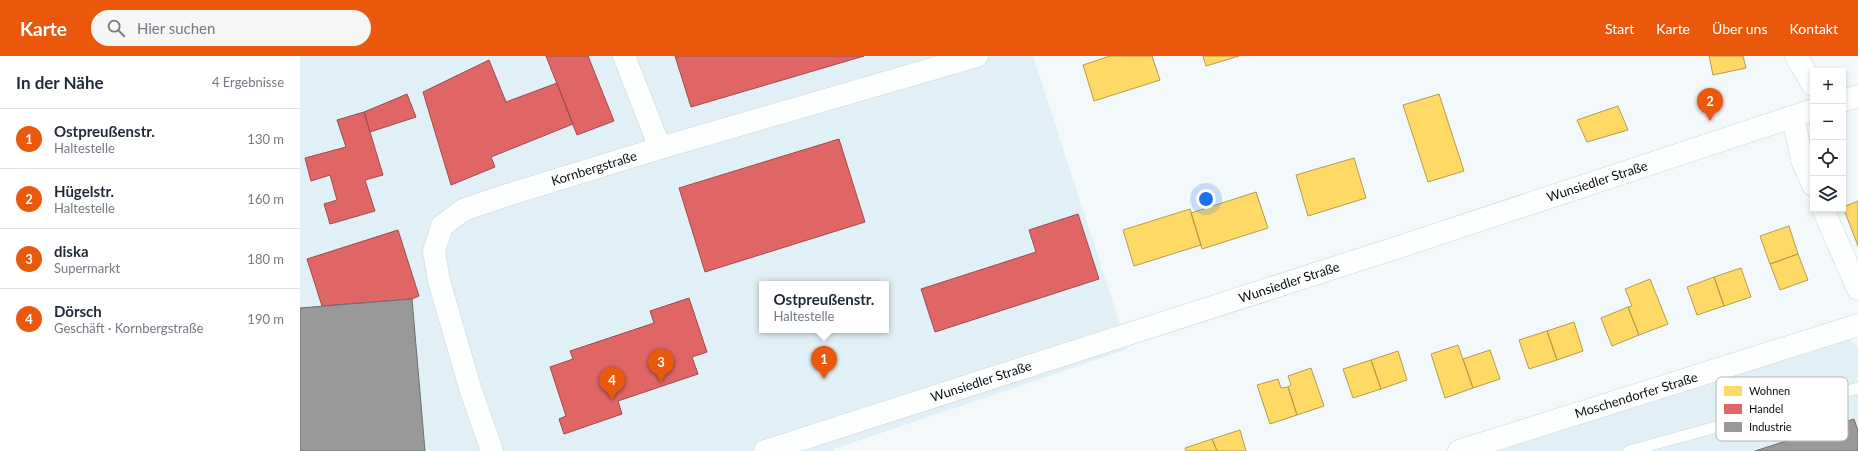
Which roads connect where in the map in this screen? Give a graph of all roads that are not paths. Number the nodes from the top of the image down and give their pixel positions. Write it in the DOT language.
graph roads {
  1 [pos="624,56"];
  2 [pos="977,56"];
  3 [pos="1796,56"];
  4 [pos="1810,80"];
  5 [pos="1858,96"];
  6 [pos="1846,100"];
  7 [pos="1810,111"];
  8 [pos="1793,117"];
  9 [pos="660,148"];
  10 [pos="1810,178"];
  11 [pos="1824,212"];
  12 [pos="1858,289"];
  13 [pos="1858,325"];
  14 [pos="1858,388"];
  15 [pos="1848,391"];
  16 [pos="1716,427"];
  17 [pos="492,451"];
  18 [pos="765,451"];
  19 [pos="1459,451"];
  20 [pos="1629,451"];
  1 -- 9 [label="street"];
  2 -- 9 [label="street, Kornbergstraße"];
  3 -- 4 [label="street"];
  5 -- 6 [label="street"];
  7 -- 8 [label="street, Wunsiedler Straße"];
  8 -- 10 [label="street"];
  8 -- 18 [label="street, Wunsiedler Straße"];
  9 -- 17 [label="street, Kornbergstraße"];
  11 -- 12 [label="street"];
  13 -- 19 [label="street, Moschendorfer Straße"];
  14 -- 15 [label="lane"];
  16 -- 20 [label="lane"];
}
